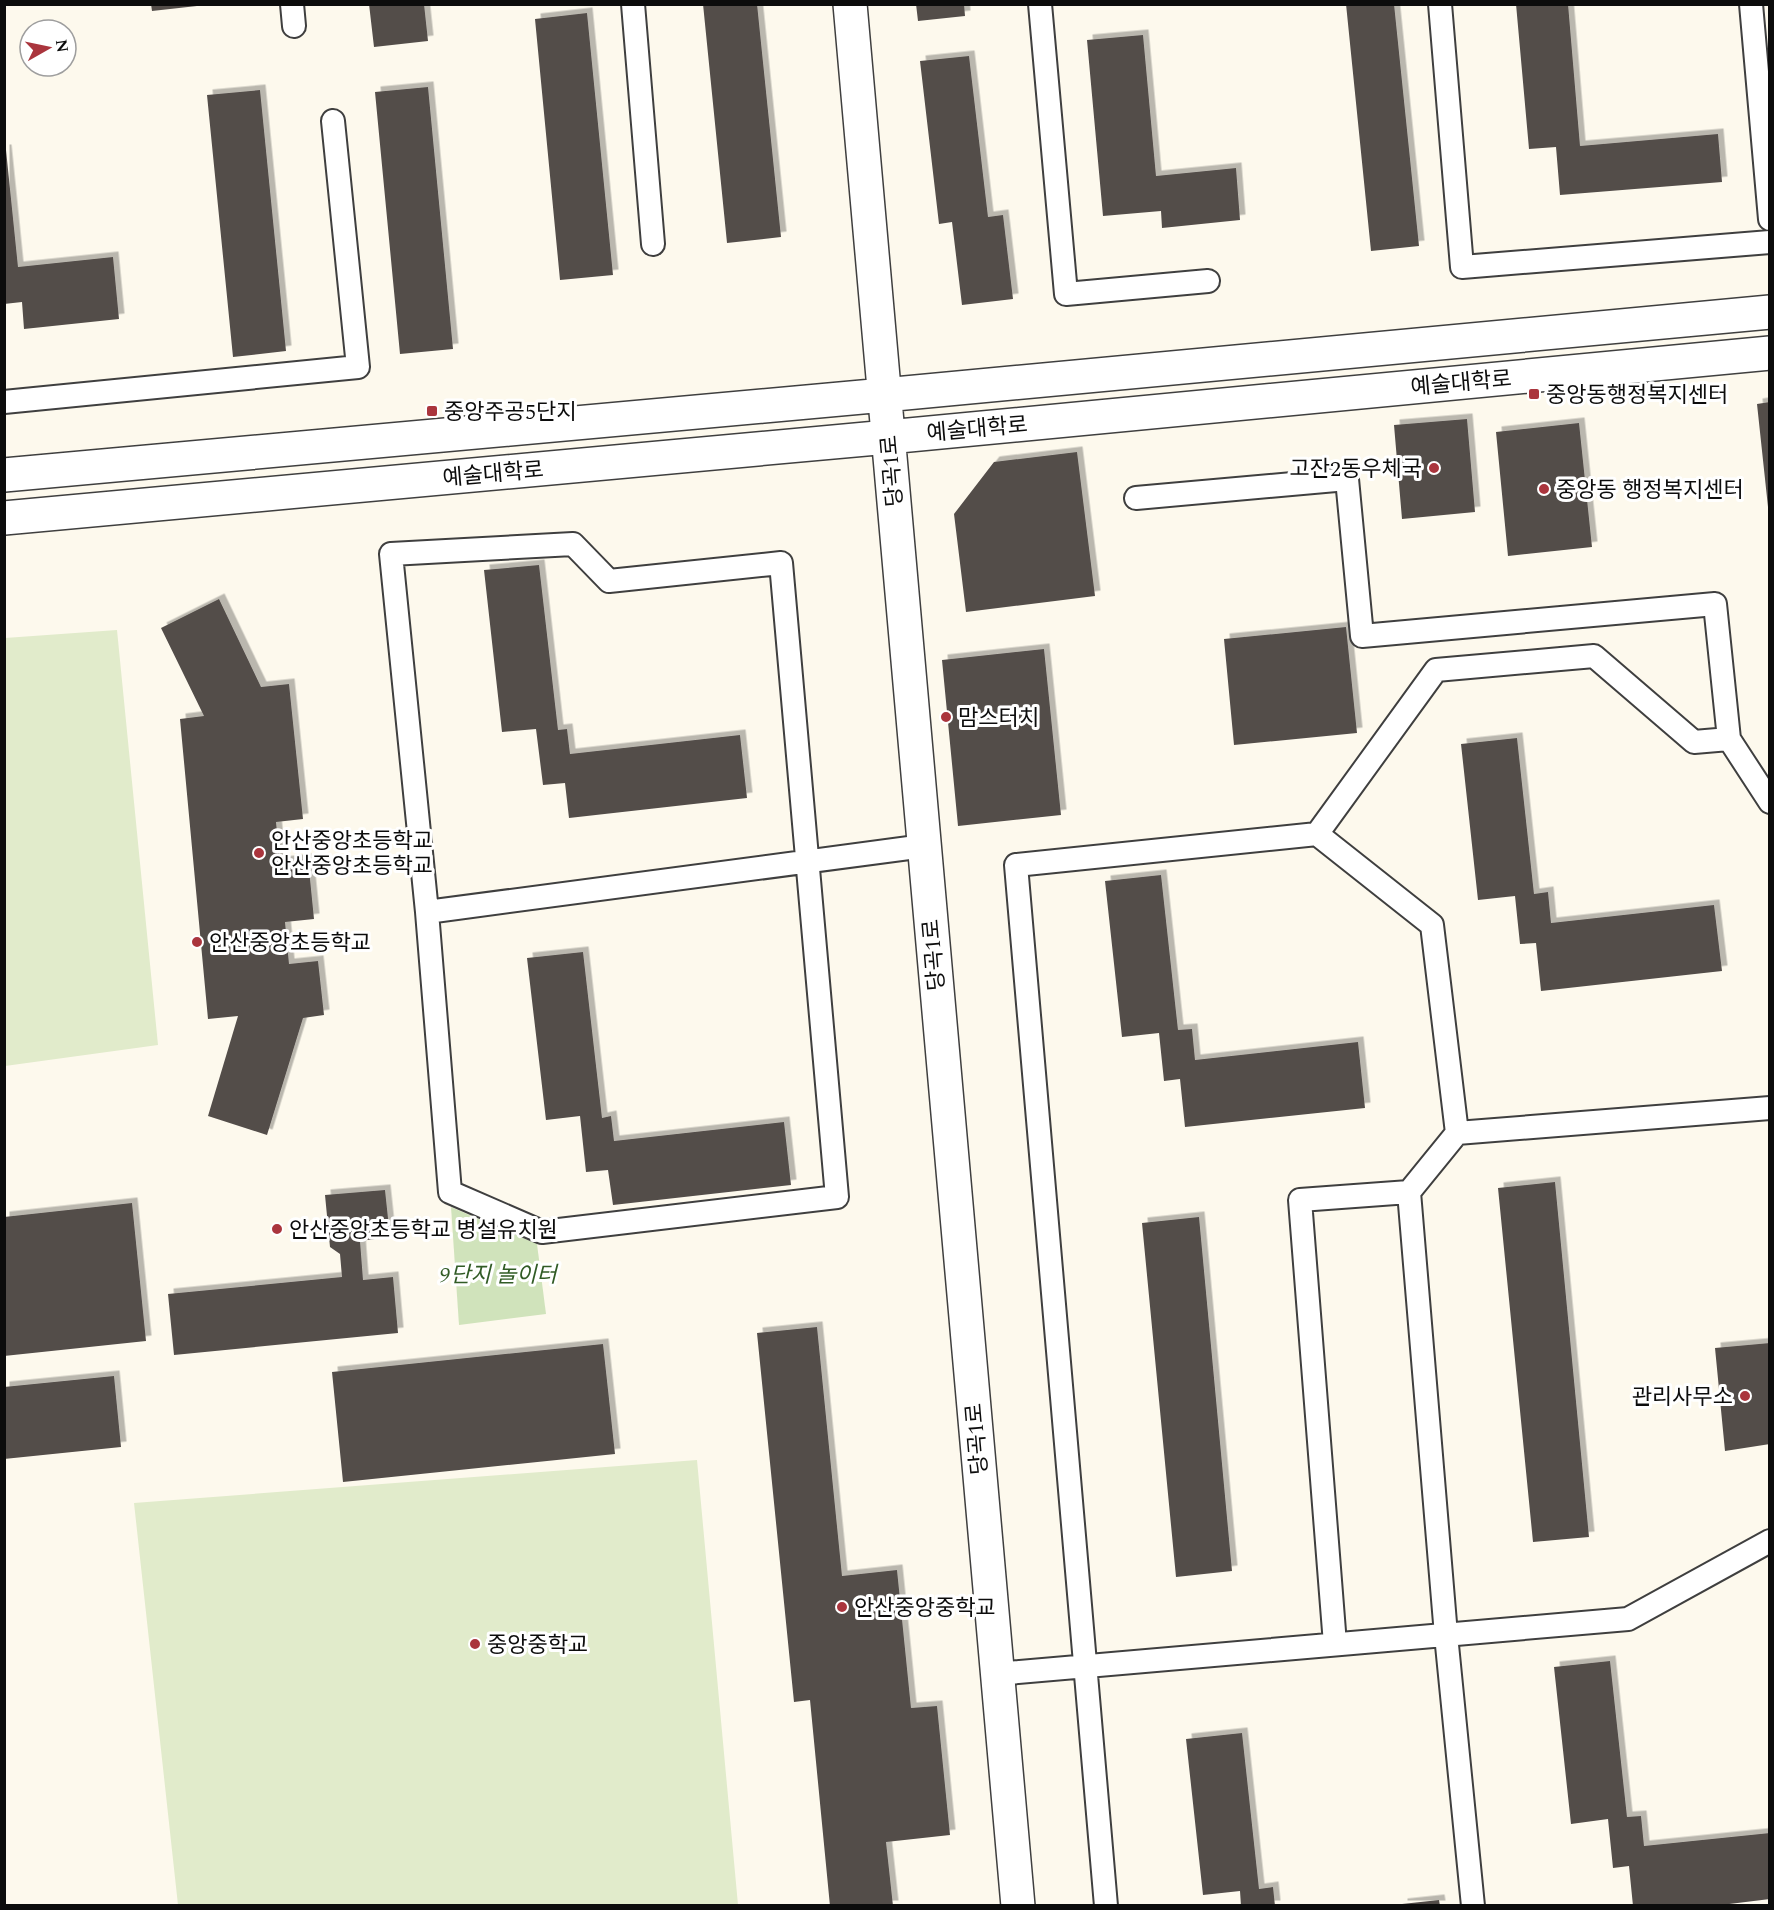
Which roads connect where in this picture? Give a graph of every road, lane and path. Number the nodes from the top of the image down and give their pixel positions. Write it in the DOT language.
graph roads {
  1 [pos="633,4"];
  2 [pos="850,4"];
  3 [pos="1040,4"];
  4 [pos="1440,4"];
  5 [pos="1751,4"];
  6 [pos="333,121"];
  7 [pos="1770,219"];
  8 [pos="1770,242"];
  9 [pos="653,244"];
  10 [pos="1208,281"];
  11 [pos="1770,312"];
  12 [pos="1770,352"];
  13 [pos="884,395"];
  14 [pos="4,402"];
  15 [pos="888,437"];
  16 [pos="4,475"];
  17 [pos="1136,498"];
  18 [pos="4,518"];
  19 [pos="1729,739"];
  20 [pos="1770,802"];
  21 [pos="1317,834"];
  22 [pos="924,846"];
  23 [pos="807,861"];
  24 [pos="427,912"];
  25 [pos="1770,1108"];
  26 [pos="1457,1133"];
  27 [pos="1408,1192"];
  28 [pos="1770,1540"];
  29 [pos="1446,1635"];
  30 [pos="1335,1644"];
  31 [pos="1085,1666"];
  32 [pos="996,1674"];
  33 [pos="1018,1905"];
  34 [pos="1106,1905"];
  35 [pos="1473,1905"];
  1 -- 9 [label="lane"];
  2 -- 13 [label="street, 당곡1로"];
  3 -- 10 [label="lane"];
  4 -- 8 [label="lane"];
  5 -- 7 [label="lane"];
  6 -- 14 [label="lane"];
  11 -- 13 [label="street, 예술대학로"];
  12 -- 15 [label="street, 예술대학로"];
  13 -- 15 [label="street, 당곡1로"];
  13 -- 16 [label="street, 예술대학로"];
  15 -- 18 [label="street, 예술대학로"];
  15 -- 22 [label="street, 당곡1로"];
  17 -- 19 [label="lane"];
  19 -- 20 [label="lane"];
  19 -- 21 [label="lane"];
  21 -- 26 [label="lane"];
  21 -- 31 [label="lane"];
  22 -- 23 [label="lane"];
  22 -- 32 [label="street, 당곡1로"];
  23 -- 24 [label="lane"];
  23 -- 24 [label="lane"];
  23 -- 24 [label="lane"];
  25 -- 26 [label="lane"];
  26 -- 27 [label="lane"];
  27 -- 29 [label="lane"];
  27 -- 30 [label="lane"];
  28 -- 29 [label="lane"];
  29 -- 30 [label="lane"];
  29 -- 35 [label="lane"];
  30 -- 31 [label="lane"];
  31 -- 32 [label="lane"];
  31 -- 34 [label="lane"];
  32 -- 33 [label="street, 당곡1로"];
}
